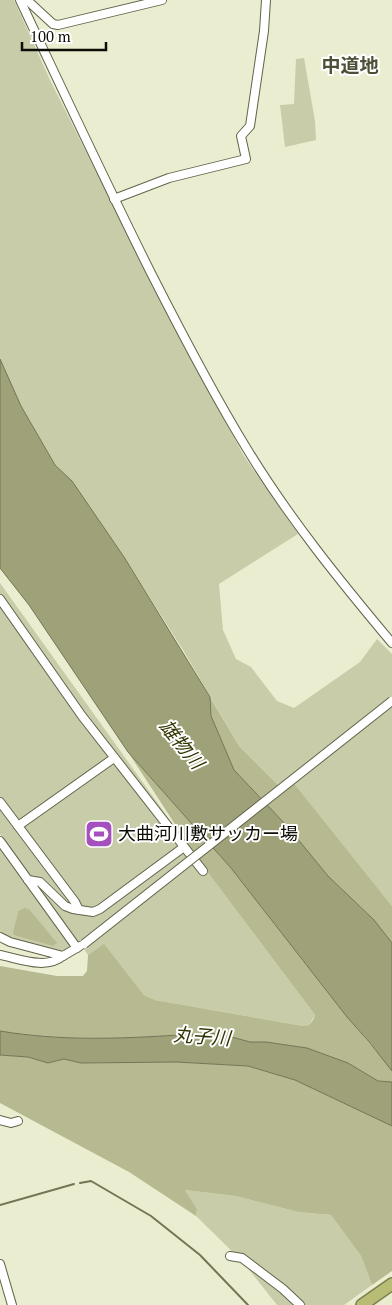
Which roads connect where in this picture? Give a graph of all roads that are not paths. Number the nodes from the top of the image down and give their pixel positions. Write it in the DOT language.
graph roads {
  1 [pos="20,0"];
  2 [pos="27,0"];
  3 [pos="162,0"];
  4 [pos="266,0"];
  5 [pos="114,199"];
  6 [pos="0,599"];
  7 [pos="392,643"];
  8 [pos="392,701"];
  9 [pos="114,758"];
  10 [pos="0,802"];
  11 [pos="18,826"];
  12 [pos="0,841"];
  13 [pos="184,847"];
  14 [pos="203,871"];
  15 [pos="28,880"];
  16 [pos="79,910"];
  17 [pos="0,937"];
  18 [pos="81,946"];
  19 [pos="0,956"];
  20 [pos="63,956"];
  21 [pos="0,1120"];
  22 [pos="18,1121"];
  23 [pos="230,1256"];
  24 [pos="0,1264"];
  25 [pos="392,1284"];
  26 [pos="12,1305"];
  27 [pos="300,1305"];
  28 [pos="362,1305"];
  1 -- 5 [label="street"];
  2 -- 3 [label="street"];
  4 -- 5 [label="street"];
  5 -- 7 [label="street"];
  6 -- 9 [label="street"];
  8 -- 18 [label="street, bridge"];
  9 -- 11 [label="street"];
  9 -- 13 [label="street"];
  10 -- 11 [label="street"];
  11 -- 16 [label="street"];
  12 -- 15 [label="street"];
  13 -- 14 [label="street"];
  13 -- 16 [label="street"];
  15 -- 16 [label="street"];
  15 -- 18 [label="street"];
  17 -- 20 [label="street"];
  18 -- 20 [label="street"];
  19 -- 20 [label="street"];
  21 -- 22 [label="street"];
  23 -- 27 [label="street"];
  24 -- 26 [label="street"];
  25 -- 28 [label="highway"];
}
